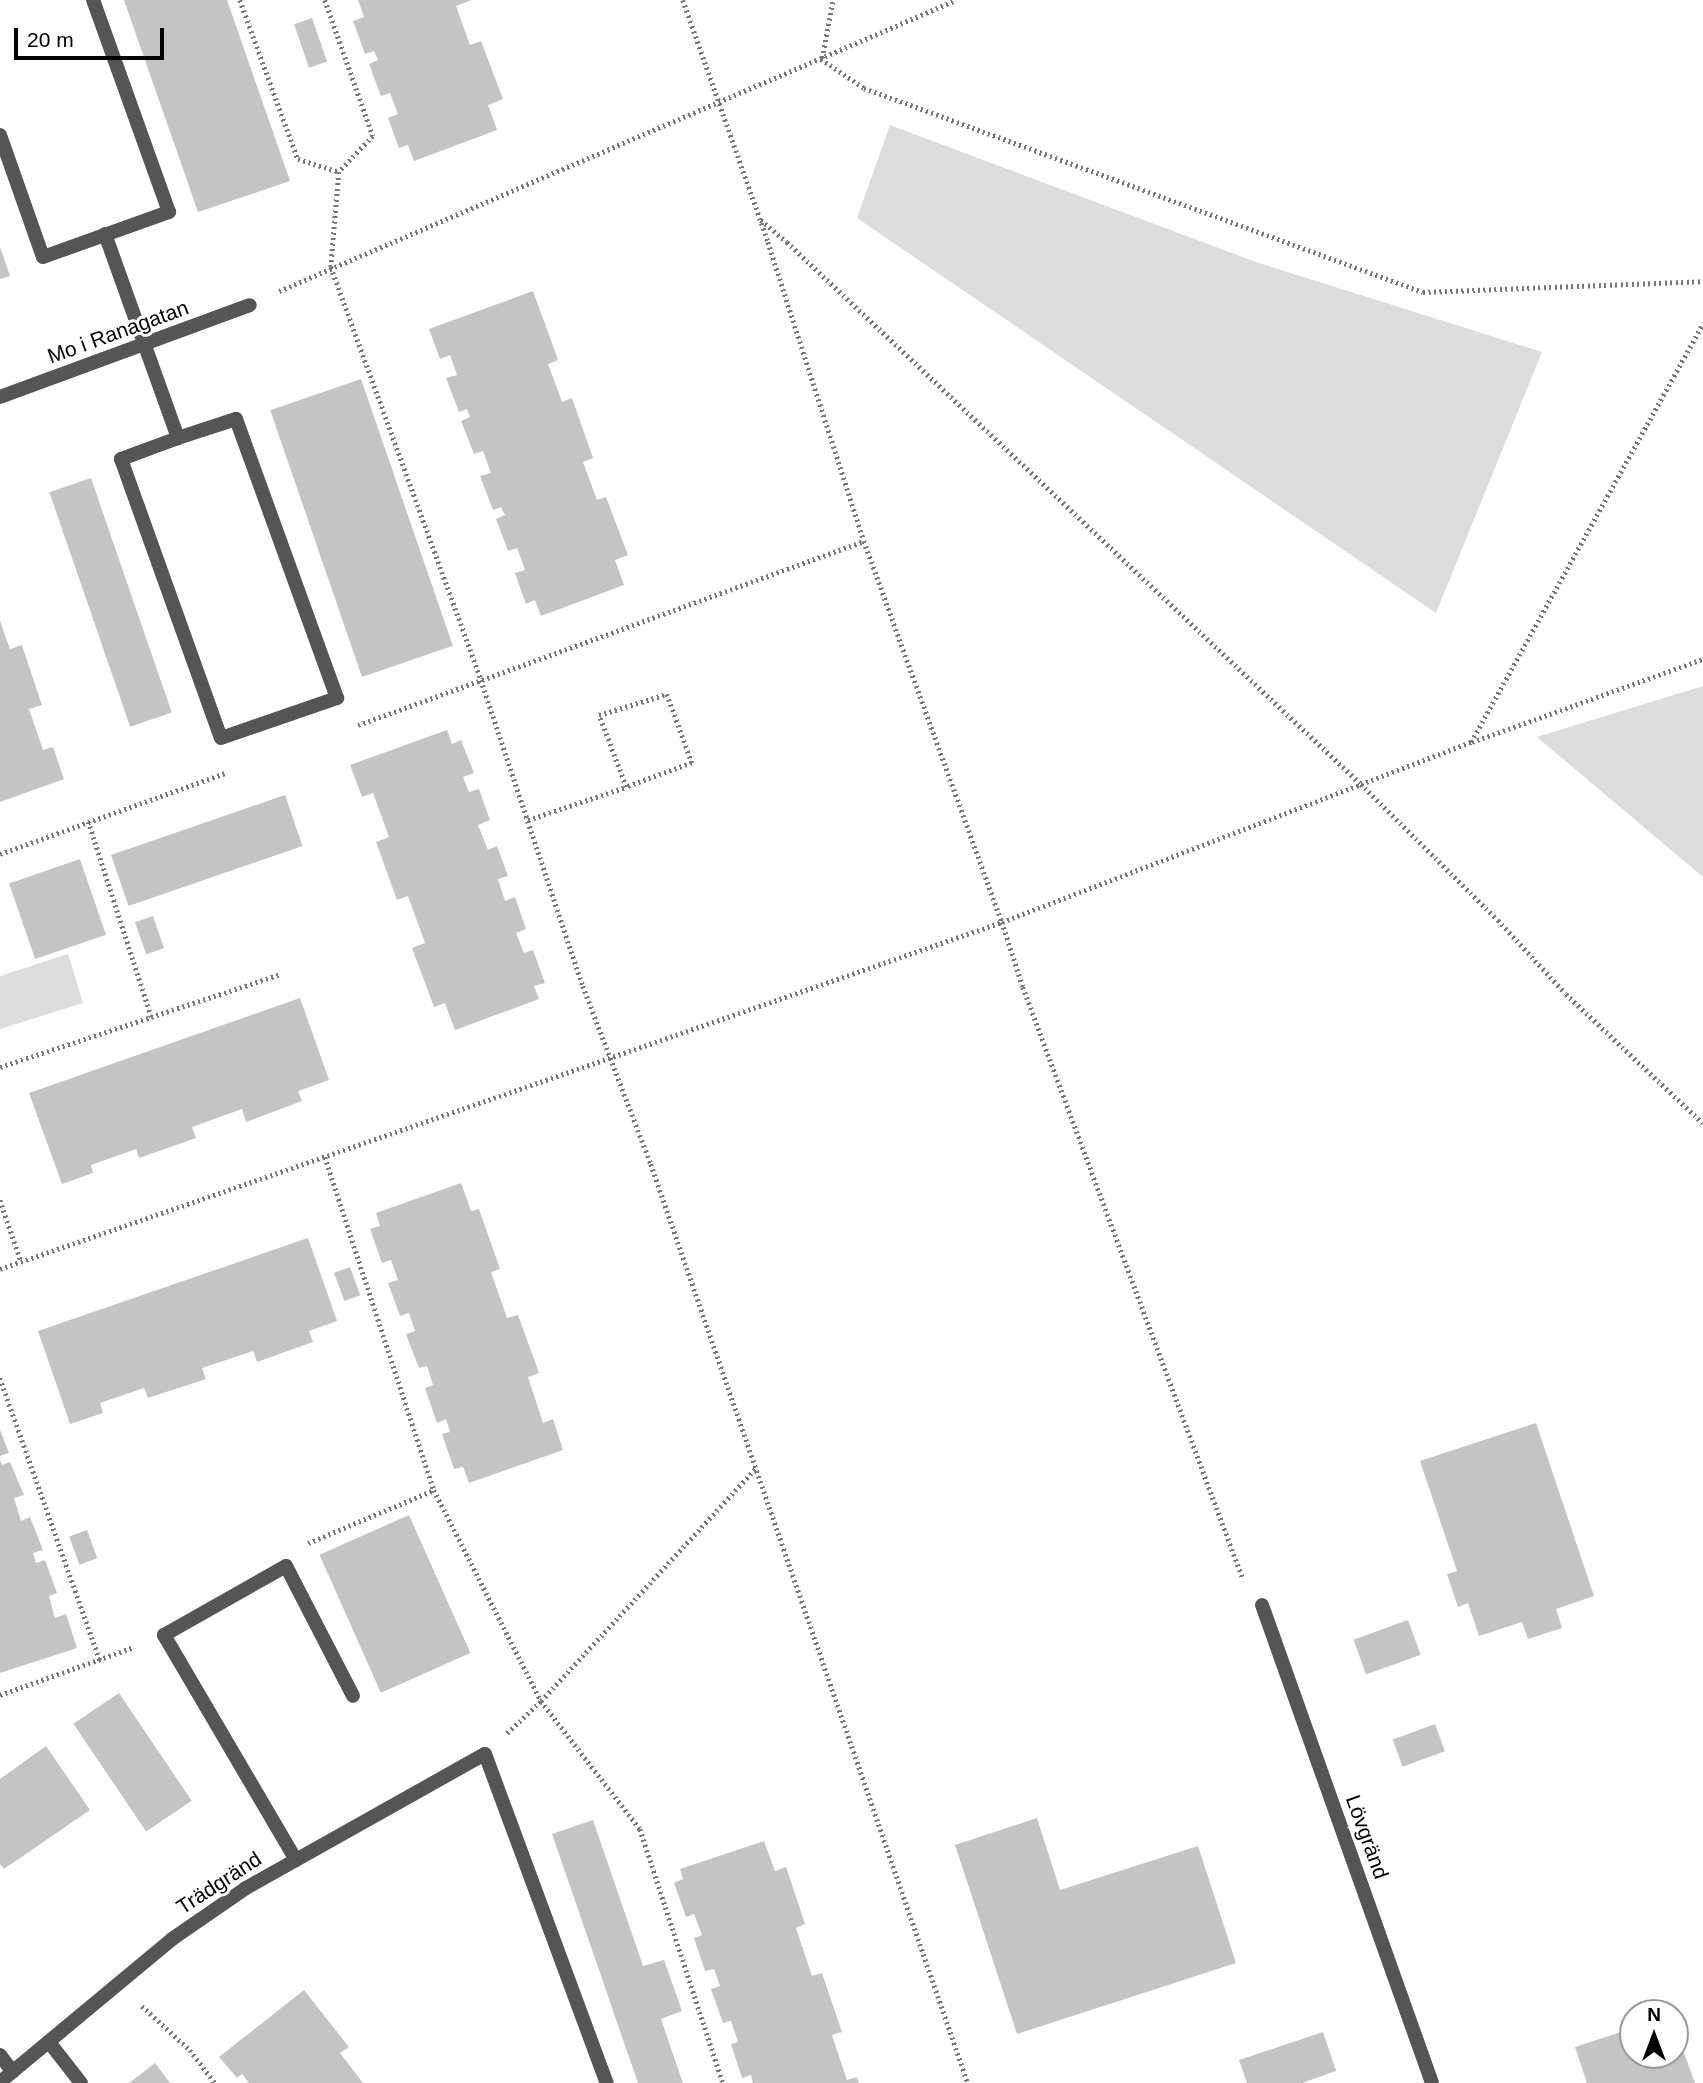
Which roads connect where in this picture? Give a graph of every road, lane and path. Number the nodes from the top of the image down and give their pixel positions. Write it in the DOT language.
graph roads {
  1 [pos="93,0"];
  2 [pos="240,0"];
  3 [pos="324,0"];
  4 [pos="683,0"];
  5 [pos="833,0"];
  6 [pos="956,0"];
  7 [pos="821,58"];
  8 [pos="719,100"];
  9 [pos="0,135"];
  10 [pos="339,172"];
  11 [pos="761,220"];
  12 [pos="105,234"];
  13 [pos="331,267"];
  14 [pos="1703,281"];
  15 [pos="250,305"];
  16 [pos="1703,323"];
  17 [pos="144,345"];
  18 [pos="0,397"];
  19 [pos="178,438"];
  20 [pos="864,541"];
  21 [pos="1703,659"];
  22 [pos="481,680"];
  23 [pos="353,727"];
  24 [pos="1471,742"];
  25 [pos="238,768"];
  26 [pos="1361,785"];
  27 [pos="626,787"];
  28 [pos="528,820"];
  29 [pos="88,822"];
  30 [pos="0,854"];
  31 [pos="1002,922"];
  32 [pos="281,974"];
  33 [pos="151,1017"];
  34 [pos="610,1058"];
  35 [pos="0,1067"];
  36 [pos="1703,1124"];
  37 [pos="325,1157"];
  38 [pos="0,1200"];
  39 [pos="21,1261"];
  40 [pos="0,1269"];
  41 [pos="0,1378"];
  42 [pos="755,1468"];
  43 [pos="434,1490"];
  44 [pos="286,1566"];
  45 [pos="1262,1605"];
  46 [pos="164,1635"];
  47 [pos="100,1661"];
  48 [pos="0,1695"];
  49 [pos="353,1696"];
  50 [pos="541,1701"];
  51 [pos="485,1754"];
  52 [pos="296,1860"];
  53 [pos="118,1985"];
  54 [pos="49,2042"];
  55 [pos="0,2055"];
  56 [pos="13,2072"];
  57 [pos="0,2082"];
  58 [pos="81,2083"];
  59 [pos="215,2083"];
  60 [pos="607,2083"];
  61 [pos="723,2083"];
  62 [pos="968,2083"];
  63 [pos="1432,2083"];
  1 -- 12 [label="street"];
  2 -- 10 [label="path"];
  3 -- 10 [label="path"];
  4 -- 8 [label="path"];
  5 -- 7 [label="path"];
  6 -- 7 [label="path"];
  7 -- 8 [label="path"];
  7 -- 14 [label="path"];
  8 -- 11 [label="path"];
  8 -- 13 [label="path"];
  9 -- 12 [label="street"];
  10 -- 13 [label="path"];
  11 -- 20 [label="path"];
  11 -- 26 [label="path"];
  12 -- 17 [label="street"];
  13 -- 15 [label="path"];
  13 -- 22 [label="path"];
  15 -- 17 [label="street, Mo i Ranagatan"];
  16 -- 24 [label="path"];
  17 -- 18 [label="street, Mo i Ranagatan"];
  17 -- 19 [label="street"];
  19 -- 19 [label="street"];
  20 -- 22 [label="path"];
  20 -- 31 [label="path"];
  21 -- 24 [label="path"];
  22 -- 23 [label="path"];
  22 -- 28 [label="path"];
  24 -- 26 [label="path"];
  25 -- 29 [label="path"];
  26 -- 31 [label="path"];
  26 -- 36 [label="path"];
  27 -- 27 [label="path"];
  27 -- 28 [label="path"];
  28 -- 34 [label="path"];
  29 -- 30 [label="path"];
  29 -- 33 [label="path"];
  31 -- 34 [label="path"];
  31 -- 45 [label="path"];
  32 -- 33 [label="path"];
  33 -- 35 [label="path"];
  34 -- 37 [label="path"];
  34 -- 42 [label="path"];
  37 -- 39 [label="path"];
  37 -- 43 [label="path"];
  38 -- 39 [label="path"];
  39 -- 40 [label="path"];
  41 -- 47 [label="path"];
  42 -- 50 [label="path"];
  42 -- 62 [label="path"];
  43 -- 44 [label="path"];
  43 -- 50 [label="path"];
  44 -- 46 [label="street"];
  44 -- 49 [label="street"];
  45 -- 63 [label="street, Lövgränd"];
  46 -- 47 [label="path"];
  46 -- 52 [label="street"];
  47 -- 48 [label="path"];
  50 -- 51 [label="path"];
  50 -- 61 [label="path"];
  51 -- 52 [label="street, Trädgränd"];
  51 -- 60 [label="street"];
  52 -- 53 [label="street, Trädgränd"];
  53 -- 54 [label="street, Trädgränd"];
  53 -- 59 [label="path"];
  54 -- 56 [label="street, Trädgränd"];
  54 -- 58 [label="street"];
  55 -- 56 [label="street"];
  56 -- 57 [label="street, Trädgränd"];
}
